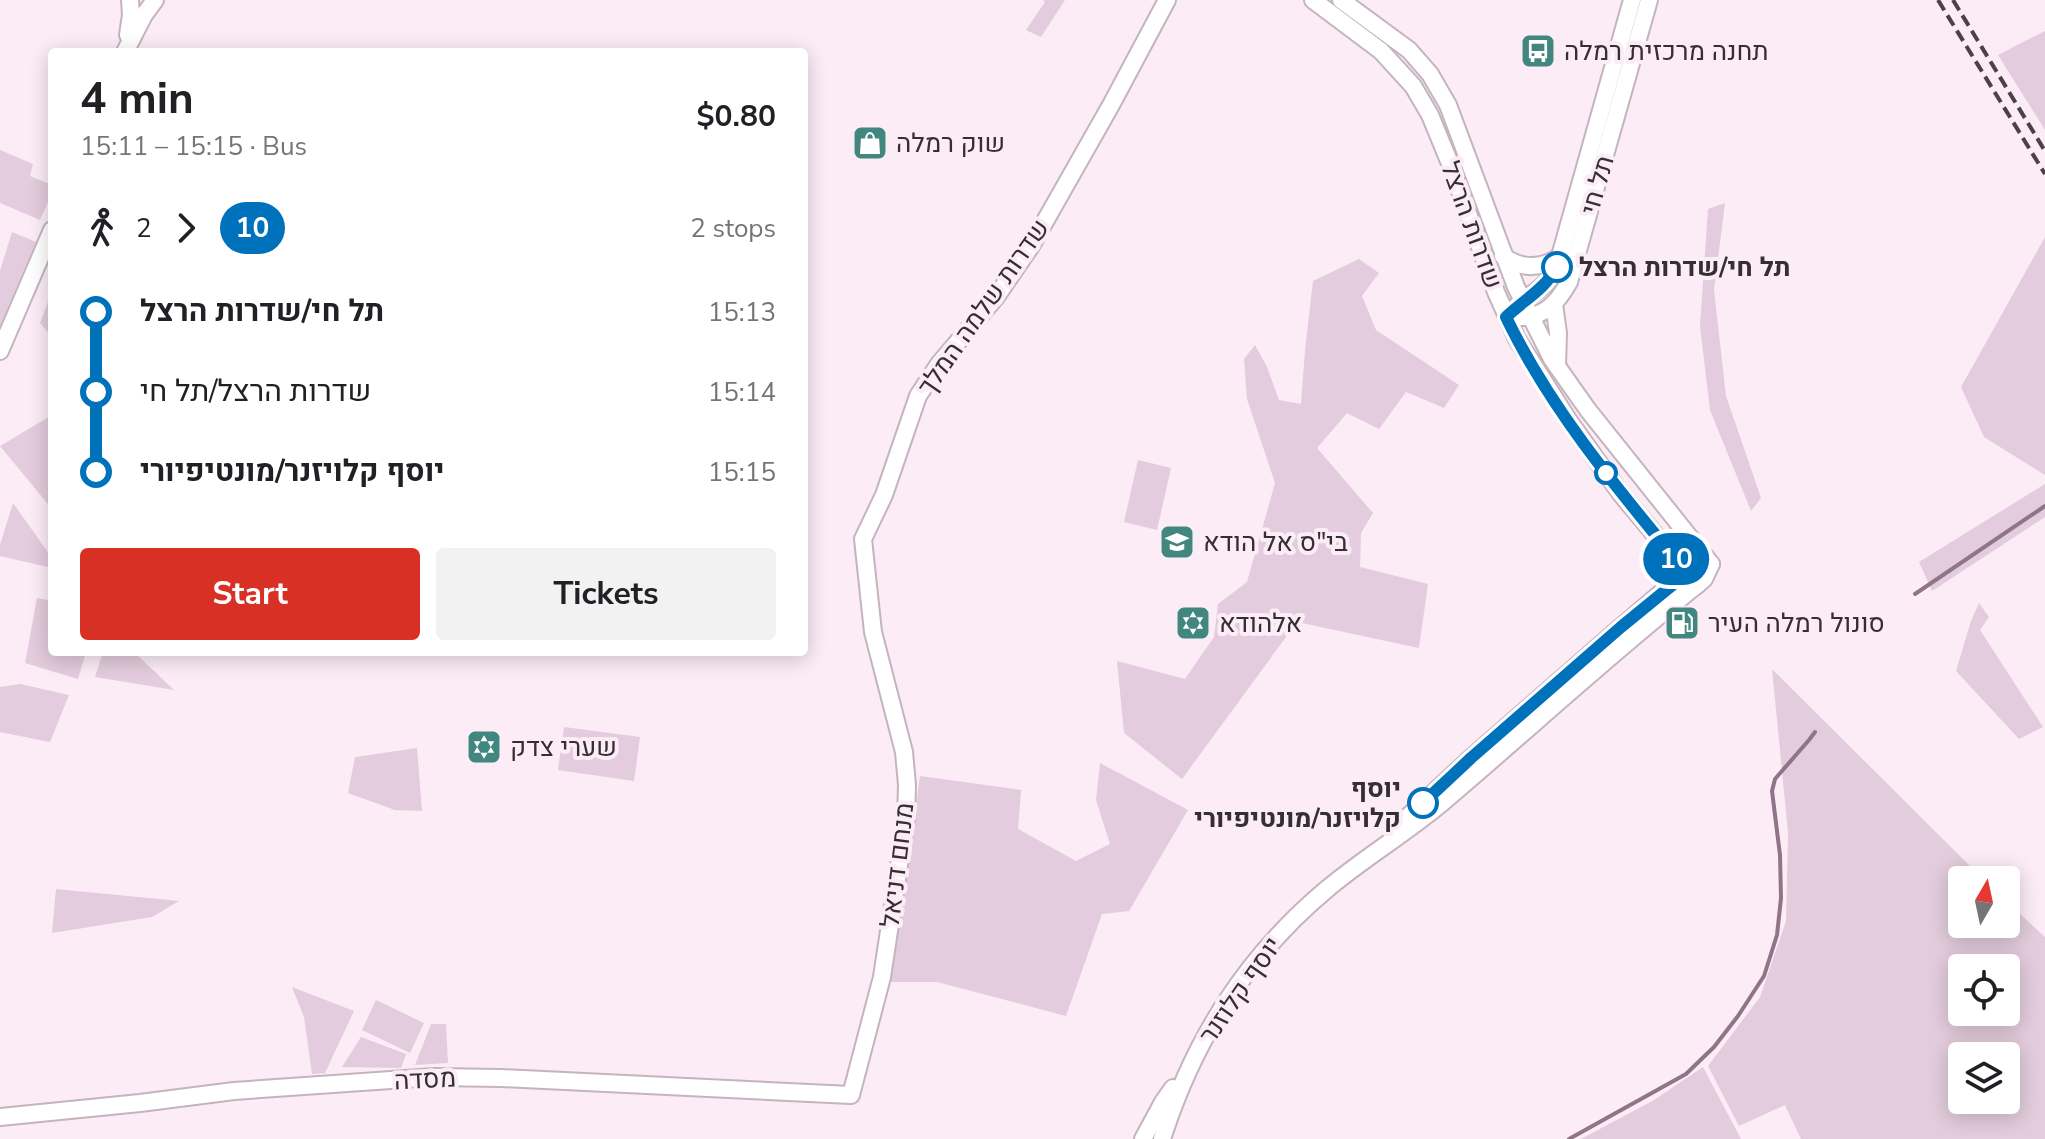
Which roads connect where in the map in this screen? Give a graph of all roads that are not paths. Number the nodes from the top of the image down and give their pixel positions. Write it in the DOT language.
graph roads {
  1 [pos="130,0"];
  2 [pos="155,0"];
  3 [pos="1167,0"];
  4 [pos="1313,0"];
  5 [pos="1341,0"];
  6 [pos="1632,0"];
  7 [pos="1649,0"];
  8 [pos="126,48"];
  9 [pos="127,48"];
  10 [pos="48,239"];
  11 [pos="1503,256"];
  12 [pos="1561,256"];
  13 [pos="1522,301"];
  14 [pos="1554,304"];
  15 [pos="1506,317"];
  16 [pos="1530,317"];
  17 [pos="0,351"];
  18 [pos="1556,367"];
  19 [pos="863,539"];
  20 [pos="1711,564"];
  21 [pos="1692,579"];
  22 [pos="1192,1061"];
  23 [pos="851,1095"];
  24 [pos="0,1117"];
  25 [pos="1143,1139"];
  26 [pos="1162,1139"];
  1 -- 8 [label="street"];
  2 -- 9 [label="street"];
  3 -- 19 [label="street, שדרות שלמה המלך"];
  4 -- 15 [label="street, שדרות הרצל"];
  5 -- 11 [label="street, שדרות הרצל"];
  6 -- 12 [label="street, תל חי"];
  7 -- 14 [label="street, תל חי"];
  10 -- 17 [label="street"];
  11 -- 12 [label="street"];
  11 -- 13 [label="street, שדרות הרצל"];
  12 -- 13 [label="street, תל חי"];
  13 -- 15 [label="street, תל חי"];
  13 -- 16 [label="street, שדרות הרצל"];
  14 -- 16 [label="street"];
  14 -- 18 [label="street"];
  15 -- 16 [label="street"];
  15 -- 21 [label="street, שדרות הרצל"];
  16 -- 18 [label="street, שדרות הרצל"];
  18 -- 20 [label="street, שדרות הרצל"];
  19 -- 23 [label="street, מנחם דניאל"];
  20 -- 21 [label="street, יוסף קלוזנר"];
  21 -- 22 [label="street, יוסף קלוזנר"];
  22 -- 25 [label="street, יוסף קלוזנר"];
  22 -- 26 [label="street, יוסף קלוזנר"];
  23 -- 24 [label="street, מסדה"];
}
